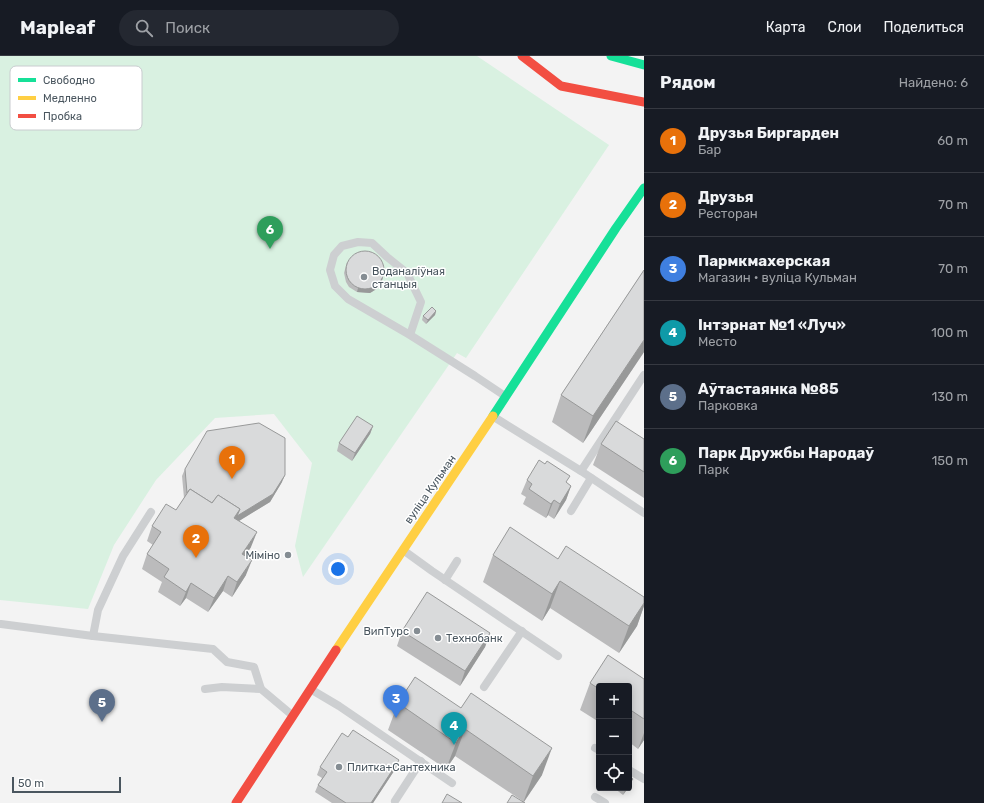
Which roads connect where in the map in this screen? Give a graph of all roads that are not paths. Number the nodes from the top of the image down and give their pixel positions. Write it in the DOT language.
graph roads {
  1 [pos="522,56"];
  2 [pos="611,56"];
  3 [pos="644,65"];
  4 [pos="644,102"];
  5 [pos="644,188"];
  6 [pos="410,335"];
  7 [pos="644,375"];
  8 [pos="506,397"];
  9 [pos="493,416"];
  10 [pos="581,471"];
  11 [pos="591,478"];
  12 [pos="571,511"];
  13 [pos="151,512"];
  14 [pos="644,513"];
  15 [pos="403,549"];
  16 [pos="457,561"];
  17 [pos="445,580"];
  18 [pos="1,624"];
  19 [pos="522,631"];
  20 [pos="93,636"];
  21 [pos="558,656"];
  22 [pos="484,687"];
  23 [pos="310,688"];
  24 [pos="205,689"];
  25 [pos="261,690"];
  26 [pos="293,715"];
  27 [pos="421,762"];
  28 [pos="632,772"];
  29 [pos="644,779"];
  30 [pos="452,783"];
  31 [pos="595,797"];
  32 [pos="395,801"];
  33 [pos="236,803"];
  34 [pos="605,803"];
  1 -- 4 [label="main road"];
  2 -- 3 [label="main road"];
  5 -- 8 [label="main road, вуліца Кульман"];
  6 -- 6 [label="lane"];
  6 -- 8 [label="lane"];
  7 -- 10 [label="lane"];
  8 -- 9 [label="main road, вуліца Кульман"];
  9 -- 10 [label="lane"];
  9 -- 15 [label="main road, вуліца Кульман"];
  10 -- 11 [label="lane"];
  11 -- 12 [label="lane"];
  11 -- 14 [label="lane"];
  13 -- 20 [label="lane"];
  15 -- 17 [label="lane"];
  15 -- 23 [label="main road, вуліца Кульман"];
  16 -- 17 [label="lane"];
  17 -- 19 [label="lane"];
  18 -- 20 [label="lane"];
  19 -- 21 [label="lane"];
  19 -- 22 [label="lane"];
  20 -- 25 [label="lane"];
  23 -- 26 [label="main road, вуліца Кульман"];
  23 -- 27 [label="lane"];
  24 -- 25 [label="lane"];
  25 -- 26 [label="lane"];
  26 -- 33 [label="main road, вуліца Кульман"];
  27 -- 30 [label="lane"];
  27 -- 32 [label="lane"];
  28 -- 29 [label="lane"];
  31 -- 34 [label="lane"];
}
